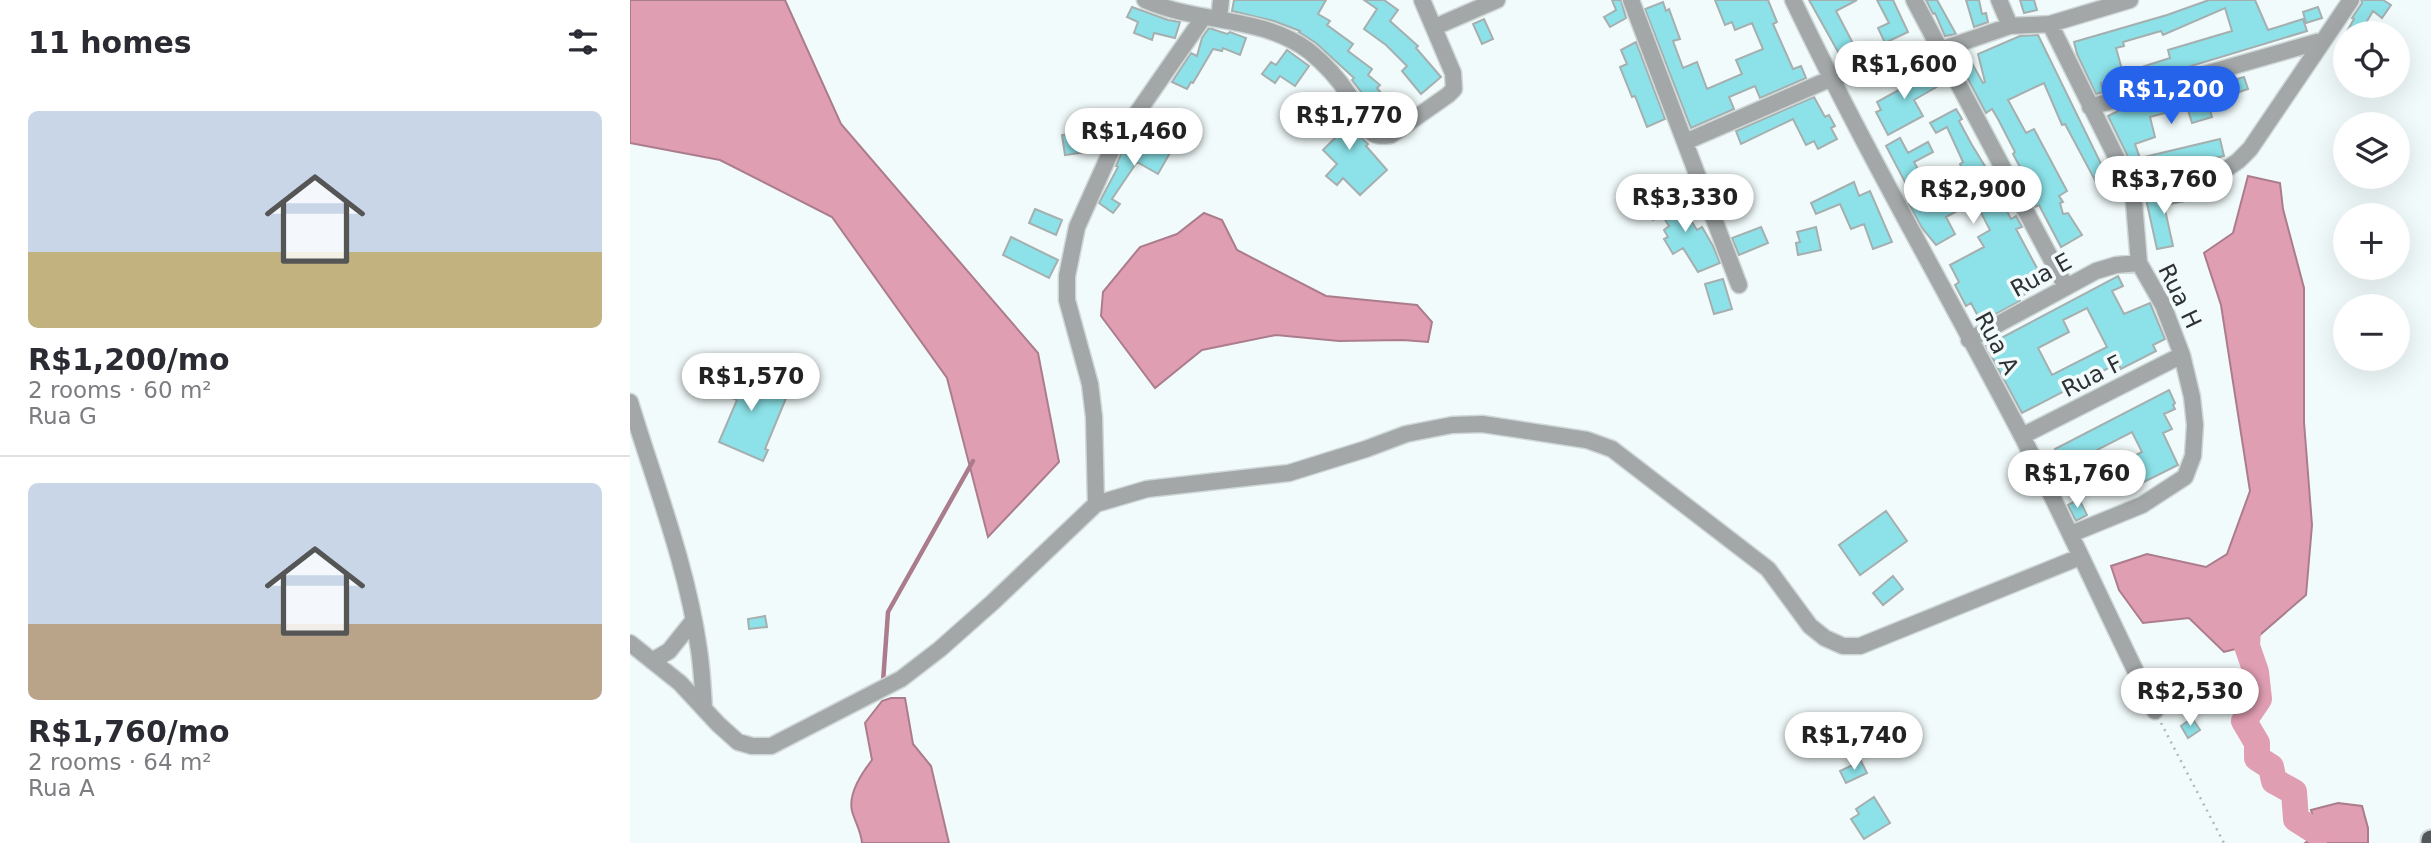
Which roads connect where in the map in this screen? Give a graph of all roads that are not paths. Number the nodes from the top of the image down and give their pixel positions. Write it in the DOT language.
graph roads {
  1 [pos="1145,0"];
  2 [pos="1221,0"];
  3 [pos="1422,0"];
  4 [pos="1497,0"];
  5 [pos="1631,0"];
  6 [pos="1793,0"];
  7 [pos="1914,0"];
  8 [pos="1999,0"];
  9 [pos="2130,0"];
  10 [pos="2351,0"];
  11 [pos="2095,5"];
  12 [pos="1211,18"];
  13 [pos="2050,24"];
  14 [pos="2010,26"];
  15 [pos="1435,27"];
  16 [pos="2324,40"];
  17 [pos="1940,50"];
  18 [pos="1830,79"];
  19 [pos="2090,107"];
  20 [pos="1685,142"];
  21 [pos="2133,191"];
  22 [pos="2138,263"];
  23 [pos="1739,285"];
  24 [pos="2066,287"];
  25 [pos="1969,340"];
  26 [pos="2182,355"];
  27 [pos="630,402"];
  28 [pos="2022,436"];
  29 [pos="1096,505"];
  30 [pos="2071,534"];
  31 [pos="2080,557"];
  32 [pos="693,621"];
  33 [pos="630,643"];
  34 [pos="652,661"];
  35 [pos="704,709"];
  36 [pos="2155,711"];
  1 -- 12 [label="street"];
  2 -- 12 [label="street"];
  3 -- 15 [label="street"];
  4 -- 15 [label="street"];
  5 -- 20 [label="street"];
  6 -- 18 [label="street, Rua A"];
  7 -- 17 [label="street"];
  8 -- 14 [label="street"];
  9 -- 11 [label="street"];
  10 -- 16 [label="street"];
  11 -- 13 [label="street"];
  12 -- 15 [label="street"];
  12 -- 29 [label="street"];
  13 -- 14 [label="street"];
  13 -- 19 [label="street, Rua H"];
  14 -- 17 [label="street"];
  16 -- 19 [label="street"];
  16 -- 21 [label="street"];
  17 -- 18 [label="street"];
  17 -- 24 [label="street"];
  18 -- 20 [label="street"];
  18 -- 25 [label="street, Rua A"];
  19 -- 21 [label="street, Rua H"];
  20 -- 23 [label="street"];
  21 -- 22 [label="street, Rua H"];
  22 -- 24 [label="street, Rua E"];
  22 -- 26 [label="street, Rua H"];
  24 -- 25 [label="street, Rua E"];
  25 -- 28 [label="street, Rua A"];
  26 -- 28 [label="street, Rua F"];
  26 -- 30 [label="street, Rua H"];
  27 -- 32 [label="street"];
  28 -- 30 [label="street, Rua A"];
  29 -- 31 [label="street"];
  29 -- 35 [label="street"];
  30 -- 31 [label="street, Rua A"];
  31 -- 36 [label="street, Rua A"];
  32 -- 34 [label="street"];
  32 -- 35 [label="street"];
  33 -- 34 [label="street"];
  34 -- 35 [label="street"];
}
